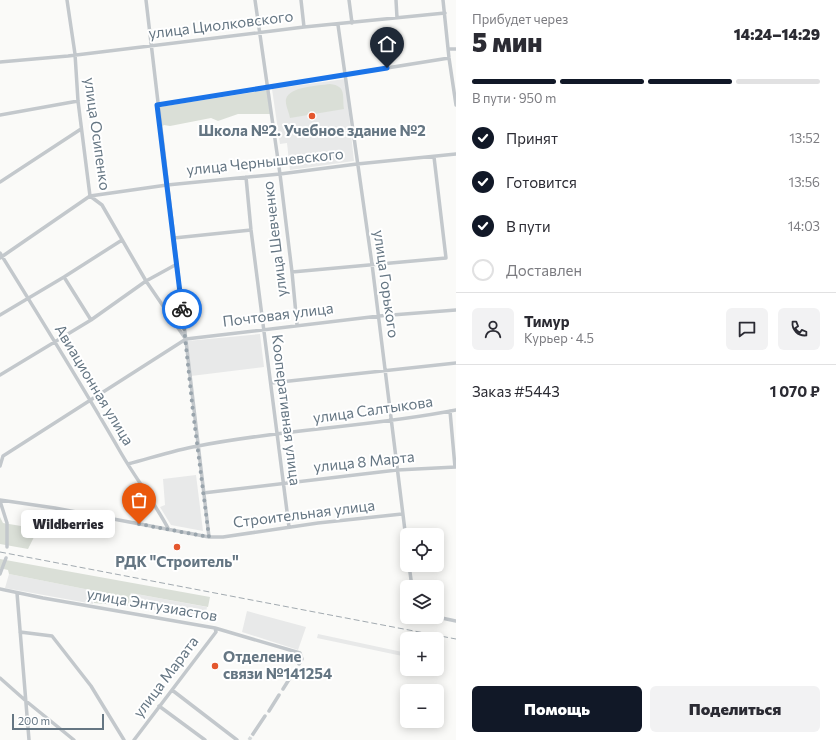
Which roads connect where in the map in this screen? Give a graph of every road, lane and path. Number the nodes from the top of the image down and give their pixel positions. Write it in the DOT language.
graph roads {
  1 [pos="67,0"];
  2 [pos="146,0"];
  3 [pos="254,0"];
  4 [pos="301,0"];
  5 [pos="349,0"];
  6 [pos="396,0"];
  7 [pos="443,0"];
  8 [pos="445,13"];
  9 [pos="398,18"];
  10 [pos="352,23"];
  11 [pos="338,25"];
  12 [pos="304,27"];
  13 [pos="259,32"];
  14 [pos="150,45"];
  15 [pos="456,49"];
  16 [pos="449,50"];
  17 [pos="75,54"];
  18 [pos="449,58"];
  19 [pos="0,62"];
  20 [pos="345,75"];
  21 [pos="268,86"];
  22 [pos="78,101"];
  23 [pos="456,103"];
  24 [pos="157,105"];
  25 [pos="0,115"];
  26 [pos="81,129"];
  27 [pos="456,154"];
  28 [pos="434,157"];
  29 [pos="357,164"];
  30 [pos="280,174"];
  31 [pos="246,177"];
  32 [pos="0,182"];
  33 [pos="167,185"];
  34 [pos="90,196"];
  35 [pos="251,230"];
  36 [pos="174,238"];
  37 [pos="122,240"];
  38 [pos="1,255"];
  39 [pos="177,264"];
  40 [pos="372,264"];
  41 [pos="292,272"];
  42 [pos="64,277"];
  43 [pos="146,281"];
  44 [pos="27,298"];
  45 [pos="456,310"];
  46 [pos="0,316"];
  47 [pos="378,316"];
  48 [pos="91,320"];
  49 [pos="297,325"];
  50 [pos="264,329"];
  51 [pos="186,339"];
  52 [pos="54,342"];
  53 [pos="456,363"];
  54 [pos="385,370"];
  55 [pos="0,375"];
  56 [pos="271,383"];
  57 [pos="90,399"];
  58 [pos="456,410"];
  59 [pos="450,411"];
  60 [pos="392,421"];
  61 [pos="277,434"];
  62 [pos="198,446"];
  63 [pos="128,464"];
  64 [pos="0,466"];
  65 [pos="455,467"];
  66 [pos="397,470"];
  67 [pos="284,483"];
  68 [pos="203,493"];
  69 [pos="0,501"];
  70 [pos="402,514"];
  71 [pos="289,527"];
  72 [pos="404,528"];
  73 [pos="169,530"];
  74 [pos="209,537"];
  75 [pos="7,547"];
  76 [pos="6,558"];
  77 [pos="0,574"];
  78 [pos="0,589"];
  79 [pos="17,593"];
  80 [pos="444,618"];
  81 [pos="456,621"];
  82 [pos="216,628"];
  83 [pos="20,632"];
  84 [pos="299,664"];
  85 [pos="295,670"];
  86 [pos="0,678"];
  87 [pos="283,689"];
  88 [pos="172,690"];
  89 [pos="279,695"];
  90 [pos="26,701"];
  91 [pos="159,706"];
  92 [pos="269,710"];
  93 [pos="265,716"];
  94 [pos="253,734"];
  95 [pos="28,740"];
  96 [pos="74,740"];
  97 [pos="124,740"];
  98 [pos="134,740"];
  99 [pos="205,740"];
  100 [pos="237,740"];
  1 -- 17 [label="street, улица Осипенко"];
  2 -- 14 [label="street"];
  3 -- 13 [label="street, улица Шевченко"];
  4 -- 12 [label="street"];
  5 -- 10 [label="street"];
  6 -- 9 [label="street"];
  7 -- 8 [label="street"];
  8 -- 9 [label="street, улица Циолковского"];
  8 -- 16 [label="street"];
  9 -- 10 [label="street, улица Циолковского"];
  10 -- 11 [label="street, улица Циолковского"];
  11 -- 12 [label="street, улица Циолковского"];
  11 -- 20 [label="street, улица Горького"];
  12 -- 13 [label="street, улица Циолковского"];
  13 -- 14 [label="street, улица Циолковского"];
  13 -- 21 [label="street, улица Шевченко"];
  14 -- 17 [label="street, улица Циолковского"];
  14 -- 24 [label="street"];
  15 -- 16 [label="street"];
  16 -- 18 [label="street"];
  17 -- 19 [label="street, улица Циолковского"];
  17 -- 22 [label="street, улица Осипенко"];
  18 -- 20 [label="street"];
  18 -- 23 [label="street"];
  20 -- 21 [label="street"];
  20 -- 29 [label="street, улица Горького"];
  21 -- 24 [label="street"];
  21 -- 30 [label="street, улица Шевченко"];
  22 -- 25 [label="street"];
  22 -- 26 [label="street, улица Осипенко"];
  24 -- 33 [label="street"];
  26 -- 32 [label="street"];
  26 -- 34 [label="street, улица Осипенко"];
  27 -- 28 [label="street, улица Чернышевского"];
  28 -- 29 [label="street, улица Чернышевского"];
  28 -- 40 [label="street"];
  29 -- 30 [label="street, улица Чернышевского"];
  29 -- 40 [label="street, улица Горького"];
  30 -- 31 [label="street, улица Чернышевского"];
  30 -- 41 [label="street, улица Шевченко"];
  31 -- 33 [label="street, улица Чернышевского"];
  31 -- 35 [label="street, Кооперативная улица"];
  33 -- 34 [label="street, улица Чернышевского"];
  33 -- 36 [label="street"];
  34 -- 37 [label="street, улица Осипенко"];
  34 -- 38 [label="street, улица Чернышевского"];
  35 -- 36 [label="street"];
  35 -- 50 [label="street, Кооперативная улица"];
  36 -- 39 [label="street"];
  37 -- 42 [label="street"];
  37 -- 43 [label="street, улица Осипенко"];
  38 -- 44 [label="street, Авиационная улица"];
  39 -- 43 [label="street"];
  39 -- 51 [label="street"];
  40 -- 41 [label="street"];
  40 -- 47 [label="street, улица Горького"];
  41 -- 49 [label="street, улица Шевченко"];
  42 -- 44 [label="street"];
  42 -- 48 [label="street"];
  43 -- 48 [label="street"];
  43 -- 51 [label="street, улица Осипенко"];
  44 -- 46 [label="street"];
  44 -- 52 [label="street, Авиационная улица"];
  45 -- 47 [label="street, Почтовая улица"];
  47 -- 49 [label="street, Почтовая улица"];
  47 -- 54 [label="street, улица Горького"];
  48 -- 52 [label="street"];
  49 -- 50 [label="street, Почтовая улица"];
  50 -- 51 [label="street, Почтовая улица"];
  50 -- 56 [label="street, Кооперативная улица"];
  51 -- 57 [label="street, Почтовая улица"];
  51 -- 62 [label="street"];
  52 -- 55 [label="street"];
  52 -- 57 [label="street, Авиационная улица"];
  53 -- 54 [label="street"];
  54 -- 56 [label="street"];
  54 -- 60 [label="street, улица Горького"];
  56 -- 61 [label="street, Кооперативная улица"];
  57 -- 63 [label="street, Авиационная улица"];
  57 -- 64 [label="street, Почтовая улица"];
  58 -- 59 [label="street, улица Салтыкова"];
  59 -- 60 [label="street, улица Салтыкова"];
  59 -- 65 [label="street"];
  60 -- 61 [label="street, улица Салтыкова"];
  60 -- 66 [label="street, улица Горького"];
  61 -- 62 [label="street, улица Салтыкова"];
  61 -- 67 [label="street, Кооперативная улица"];
  62 -- 63 [label="street, улица Салтыкова"];
  62 -- 68 [label="street"];
  63 -- 73 [label="street, Авиационная улица"];
  65 -- 66 [label="street, улица 8 Марта"];
  66 -- 67 [label="street, улица 8 Марта"];
  66 -- 70 [label="street, улица Горького"];
  67 -- 68 [label="street, улица 8 Марта"];
  67 -- 71 [label="street, Кооперативная улица"];
  68 -- 74 [label="street"];
  69 -- 73 [label="street, Строительная улица"];
  69 -- 75 [label="street"];
  70 -- 71 [label="street, Строительная улица"];
  70 -- 72 [label="street, улица Горького"];
  71 -- 74 [label="street, Строительная улица"];
  73 -- 74 [label="street, Строительная улица"];
  76 -- 77 [label="street"];
  78 -- 79 [label="street, улица Энтузиастов"];
  79 -- 82 [label="street, улица Энтузиастов"];
  79 -- 83 [label="street"];
  80 -- 81 [label="street"];
  82 -- 84 [label="street, улица Энтузиастов"];
  82 -- 88 [label="street, улица Марата"];
  83 -- 90 [label="street"];
  83 -- 97 [label="street"];
  85 -- 87 [label="street"];
  86 -- 90 [label="street"];
  88 -- 91 [label="street, улица Марата"];
  88 -- 100 [label="street"];
  89 -- 92 [label="street"];
  90 -- 95 [label="street"];
  90 -- 96 [label="street"];
  91 -- 98 [label="street, улица Марата"];
  91 -- 99 [label="street"];
  93 -- 94 [label="street"];
}
